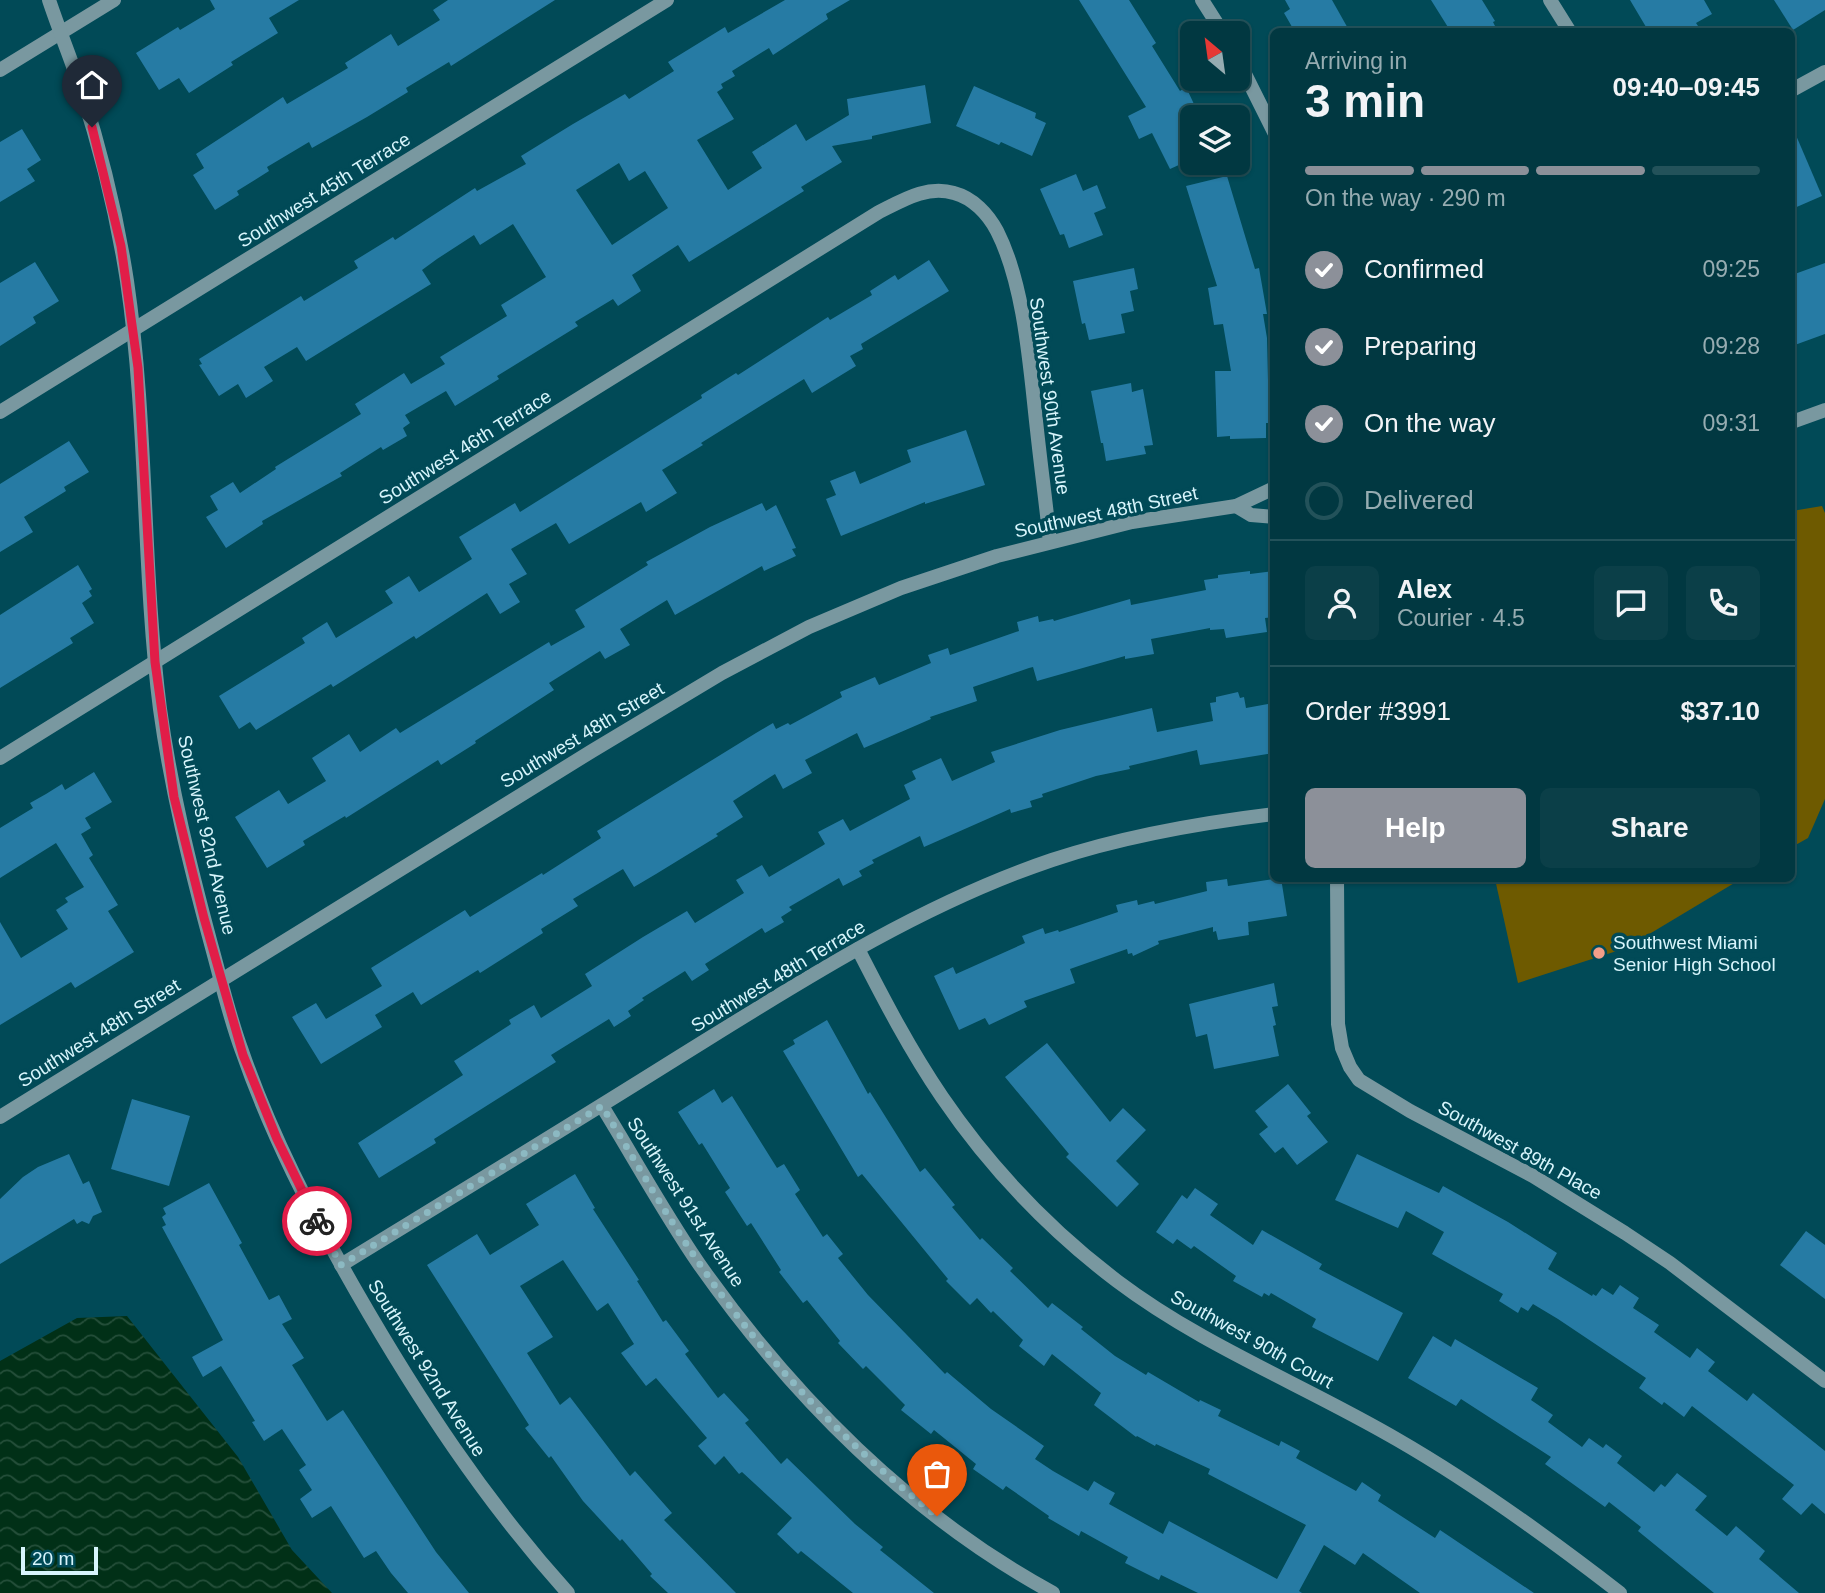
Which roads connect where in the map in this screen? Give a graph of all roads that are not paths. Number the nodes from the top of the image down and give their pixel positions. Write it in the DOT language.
graph roads {
  1 [pos="48,0"];
  2 [pos="114,0"];
  3 [pos="667,0"];
  4 [pos="1202,0"];
  5 [pos="1550,0"];
  6 [pos="1215,21"];
  7 [pos="1568,28"];
  8 [pos="60,33"];
  9 [pos="0,70"];
  10 [pos="1825,72"];
  11 [pos="1250,84"];
  12 [pos="1795,88"];
  13 [pos="1270,123"];
  14 [pos="957,193"];
  15 [pos="133,332"];
  16 [pos="1825,410"];
  17 [pos="0,412"];
  18 [pos="1795,421"];
  19 [pos="1270,490"];
  20 [pos="1236,506"];
  21 [pos="1270,516"];
  22 [pos="1050,542"];
  23 [pos="155,662"];
  24 [pos="0,758"];
  25 [pos="1270,815"];
  26 [pos="1337,882"];
  27 [pos="858,950"];
  28 [pos="221,981"];
  29 [pos="602,1106"];
  30 [pos="0,1117"];
  31 [pos="341,1265"];
  32 [pos="1825,1381"];
  33 [pos="568,1593"];
  34 [pos="1053,1593"];
  35 [pos="1620,1593"];
  1 -- 8 [label="street, Southwest 92nd Avenue"];
  2 -- 8 [label="street"];
  3 -- 15 [label="street, Southwest 45th Terrace"];
  4 -- 6 [label="street"];
  5 -- 7 [label="street"];
  8 -- 9 [label="street"];
  8 -- 15 [label="street, Southwest 92nd Avenue"];
  10 -- 12 [label="street"];
  11 -- 13 [label="street"];
  14 -- 22 [label="street, Southwest 90th Avenue"];
  14 -- 23 [label="street, Southwest 46th Terrace"];
  15 -- 17 [label="street, Southwest 45th Terrace"];
  15 -- 23 [label="street, Southwest 92nd Avenue"];
  16 -- 18 [label="street"];
  19 -- 20 [label="street, Southwest 48th Street"];
  20 -- 21 [label="street, Southwest 48th Street"];
  20 -- 22 [label="street, Southwest 48th Street"];
  22 -- 28 [label="street, Southwest 48th Street"];
  23 -- 24 [label="street, Southwest 46th Terrace"];
  23 -- 28 [label="street, Southwest 92nd Avenue"];
  25 -- 27 [label="street, Southwest 48th Terrace"];
  26 -- 32 [label="street, Southwest 89th Place"];
  27 -- 29 [label="street, Southwest 48th Terrace"];
  27 -- 35 [label="street, Southwest 90th Court"];
  28 -- 30 [label="street, Southwest 48th Street"];
  28 -- 31 [label="street, Southwest 92nd Avenue"];
  29 -- 31 [label="street, Southwest 48th Terrace"];
  29 -- 34 [label="street, Southwest 91st Avenue"];
  31 -- 33 [label="street, Southwest 92nd Avenue"];
}
